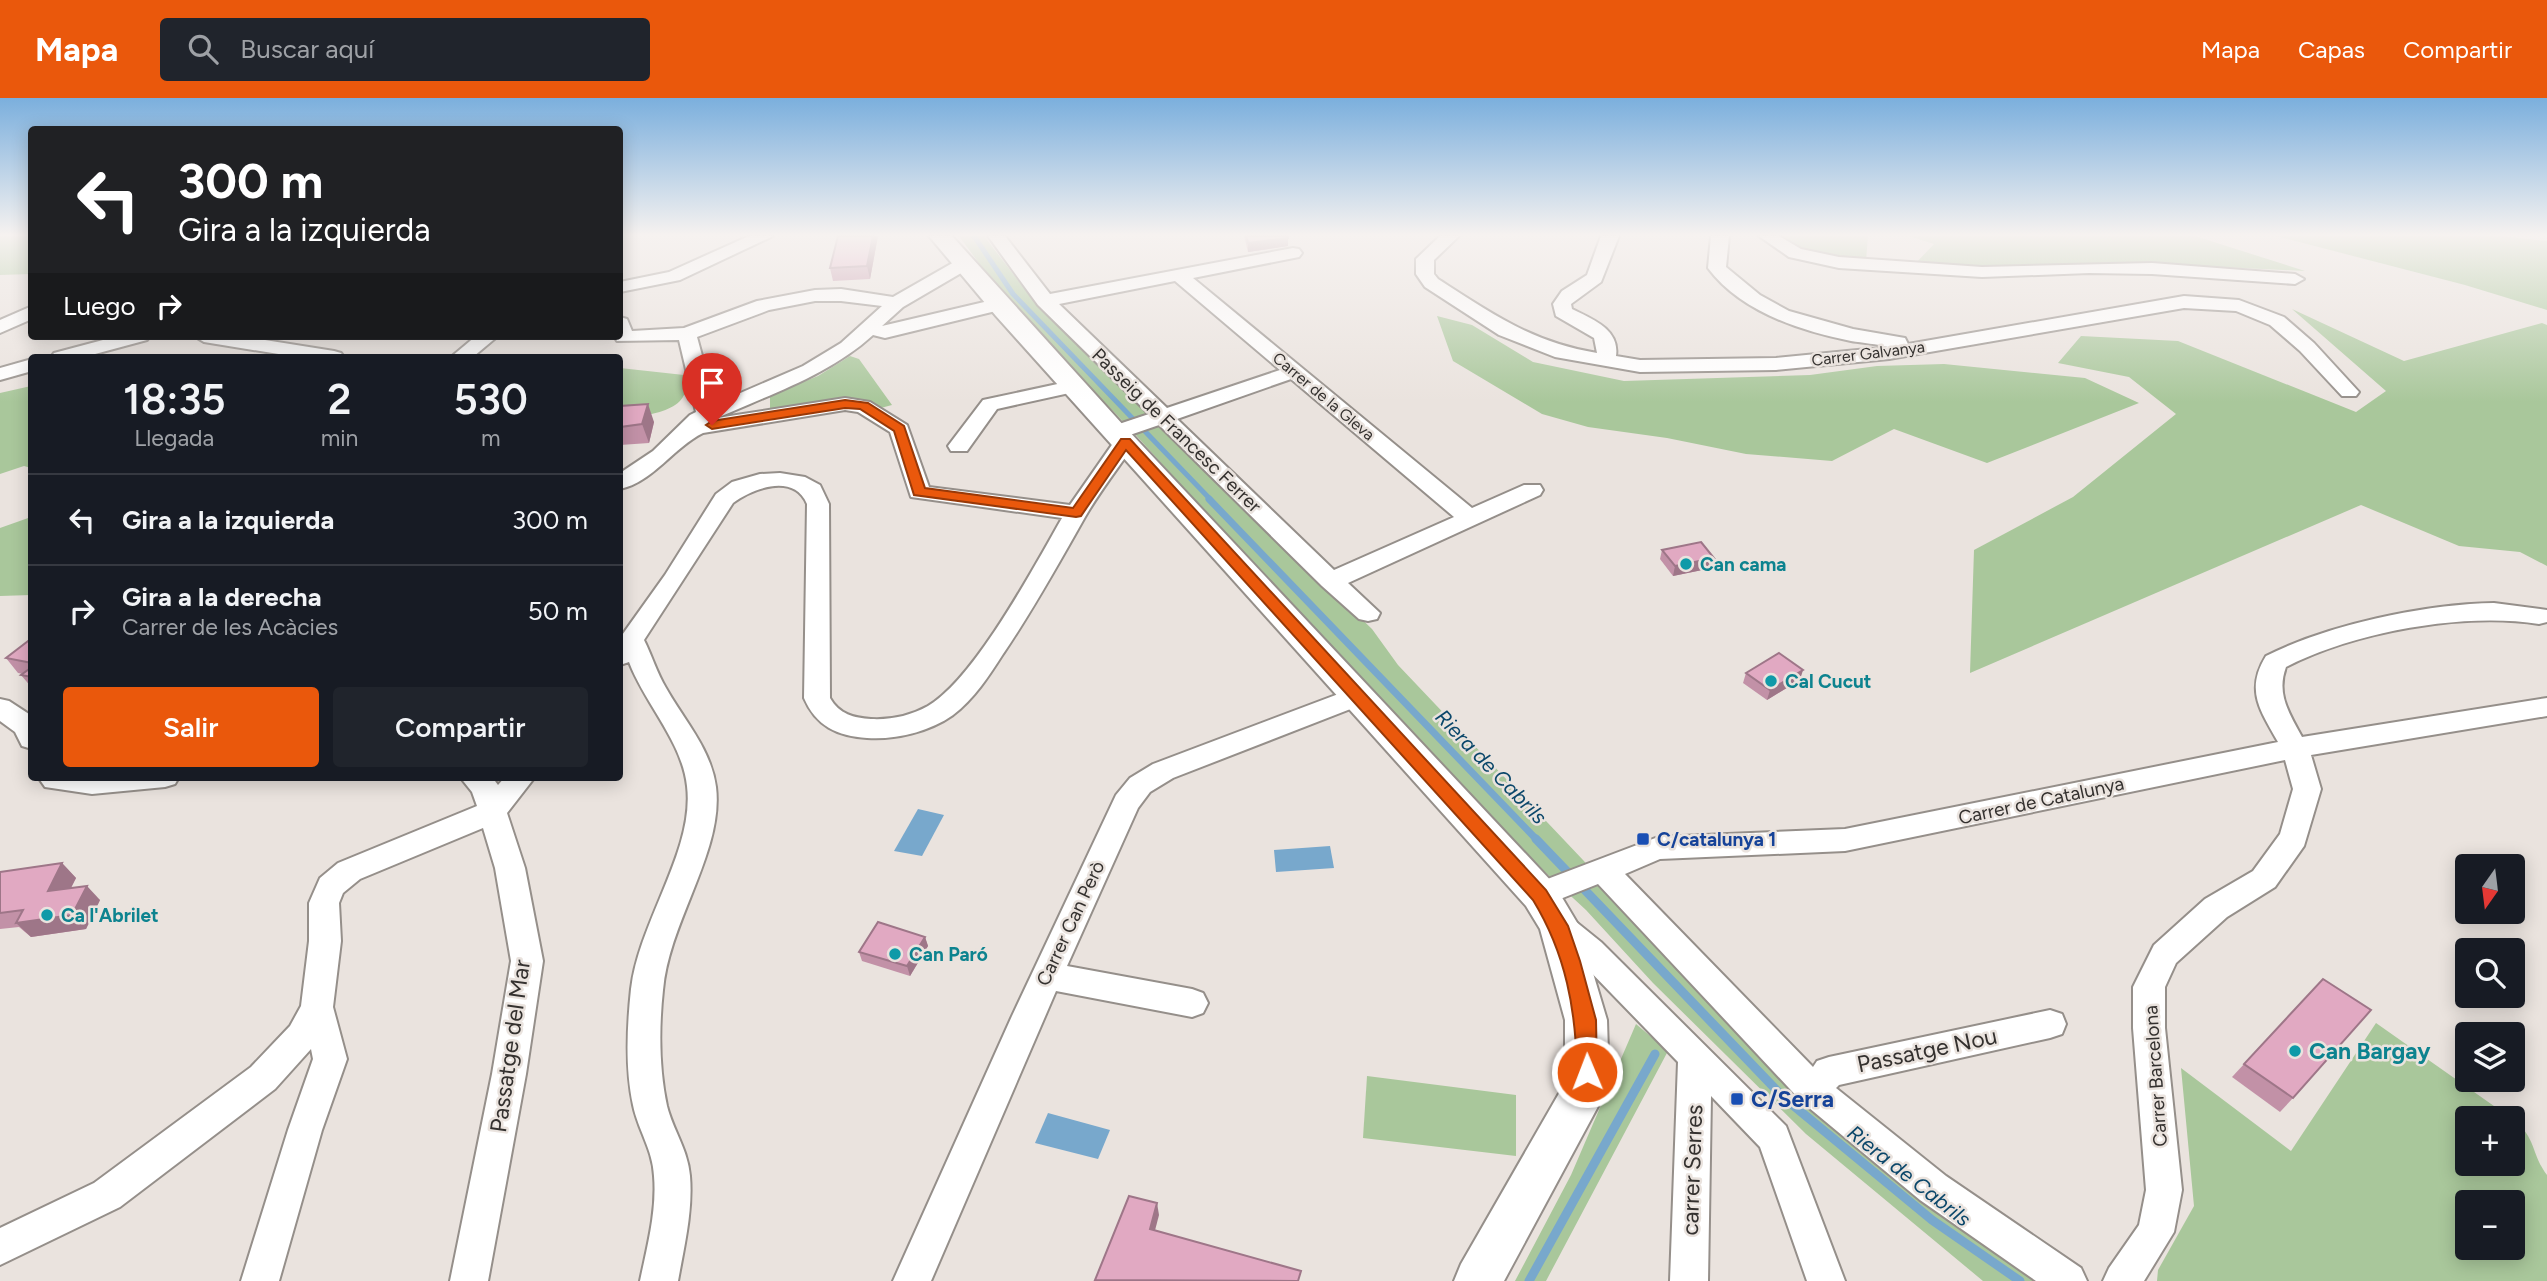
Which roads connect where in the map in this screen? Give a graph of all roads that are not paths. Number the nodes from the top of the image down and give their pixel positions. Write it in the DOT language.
graph roads {
  1 [pos="916,291"];
  2 [pos="985,291"];
  3 [pos="1038,291"];
  4 [pos="1095,291"];
  5 [pos="1198,291"];
  6 [pos="1444,291"];
  7 [pos="1575,291"];
  8 [pos="1745,291"];
  9 [pos="1045,301"];
  10 [pos="896,303"];
  11 [pos="997,305"];
  12 [pos="28,314"];
  13 [pos="0,327"];
  14 [pos="869,328"];
  15 [pos="623,334"];
  16 [pos="687,334"];
  17 [pos="125,340"];
  18 [pos="224,340"];
  19 [pos="483,340"];
  20 [pos="1899,351"];
  21 [pos="72,354"];
  22 [pos="296,354"];
  23 [pos="465,354"];
  24 [pos="1606,360"];
  25 [pos="28,366"];
  26 [pos="1296,371"];
  27 [pos="0,374"];
  28 [pos="1076,386"];
  29 [pos="2349,391"];
  30 [pos="707,414"];
  31 [pos="1159,419"];
  32 [pos="1123,434"];
  33 [pos="682,435"];
  34 [pos="959,446"];
  35 [pos="623,480"];
  36 [pos="1532,490"];
  37 [pos="1076,513"];
  38 [pos="1470,518"];
  39 [pos="1332,581"];
  40 [pos="1368,613"];
  41 [pos="2539,616"];
  42 [pos="626,648"];
  43 [pos="1357,696"];
  44 [pos="2547,707"];
  45 [pos="0,708"];
  46 [pos="28,730"];
  47 [pos="2295,748"];
  48 [pos="67,781"];
  49 [pos="116,781"];
  50 [pos="478,781"];
  51 [pos="518,781"];
  52 [pos="492,812"];
  53 [pos="1597,872"];
  54 [pos="1552,903"];
  55 [pos="1046,976"];
  56 [pos="1192,1003"];
  57 [pos="317,1007"];
  58 [pos="2050,1024"];
  59 [pos="1695,1059"];
  60 [pos="1814,1091"];
  61 [pos="0,1247"];
  62 [pos="260,1281"];
  63 [pos="469,1281"];
  64 [pos="659,1281"];
  65 [pos="912,1281"];
  66 [pos="1478,1281"];
  67 [pos="1689,1281"];
  68 [pos="1826,1281"];
  69 [pos="2068,1281"];
  70 [pos="2122,1281"];
  1 -- 10 [label="street"];
  2 -- 11 [label="street"];
  3 -- 9 [label="street, Passeig de Francesc Ferrer"];
  4 -- 9 [label="street"];
  5 -- 26 [label="street, Carrer de la Gleva"];
  6 -- 24 [label="street, Carrer Galvanya"];
  7 -- 24 [label="street"];
  8 -- 20 [label="street"];
  9 -- 31 [label="street, Passeig de Francesc Ferrer"];
  10 -- 14 [label="street"];
  10 -- 16 [label="street"];
  11 -- 14 [label="street"];
  11 -- 28 [label="street"];
  12 -- 13 [label="street"];
  14 -- 30 [label="street"];
  15 -- 16 [label="street"];
  16 -- 30 [label="street"];
  17 -- 21 [label="street"];
  18 -- 22 [label="street"];
  19 -- 23 [label="street"];
  20 -- 24 [label="street, Carrer Galvanya"];
  20 -- 29 [label="street, Carrer Galvanya"];
  25 -- 27 [label="street"];
  26 -- 31 [label="street"];
  26 -- 38 [label="street, Carrer de la Gleva"];
  28 -- 32 [label="street"];
  28 -- 34 [label="street"];
  30 -- 33 [label="street"];
  31 -- 32 [label="street"];
  31 -- 39 [label="street, Passeig de Francesc Ferrer"];
  32 -- 37 [label="street"];
  32 -- 43 [label="street"];
  33 -- 35 [label="street"];
  33 -- 37 [label="street"];
  36 -- 38 [label="street"];
  37 -- 42 [label="street"];
  38 -- 39 [label="street"];
  39 -- 40 [label="street, Passeig de Francesc Ferrer"];
  41 -- 47 [label="street, Carrer Barcelona"];
  42 -- 64 [label="street"];
  43 -- 54 [label="street"];
  43 -- 55 [label="street, Carrer Can Però"];
  44 -- 47 [label="street, Carrer de Catalunya"];
  45 -- 46 [label="street"];
  47 -- 53 [label="street, Carrer de Catalunya"];
  47 -- 70 [label="street, Carrer Barcelona"];
  48 -- 49 [label="street"];
  50 -- 52 [label="street, Passatge del Mar"];
  51 -- 52 [label="street"];
  52 -- 57 [label="street"];
  52 -- 63 [label="street, Passatge del Mar"];
  53 -- 54 [label="street, Carrer de Catalunya"];
  53 -- 60 [label="street"];
  54 -- 59 [label="street"];
  54 -- 66 [label="street"];
  55 -- 56 [label="street"];
  55 -- 65 [label="street, Carrer Can Però"];
  57 -- 61 [label="street"];
  57 -- 62 [label="street"];
  58 -- 60 [label="street, Passatge Nou"];
  59 -- 67 [label="street, carrer Serres"];
  59 -- 68 [label="street"];
  60 -- 69 [label="street"];
}
